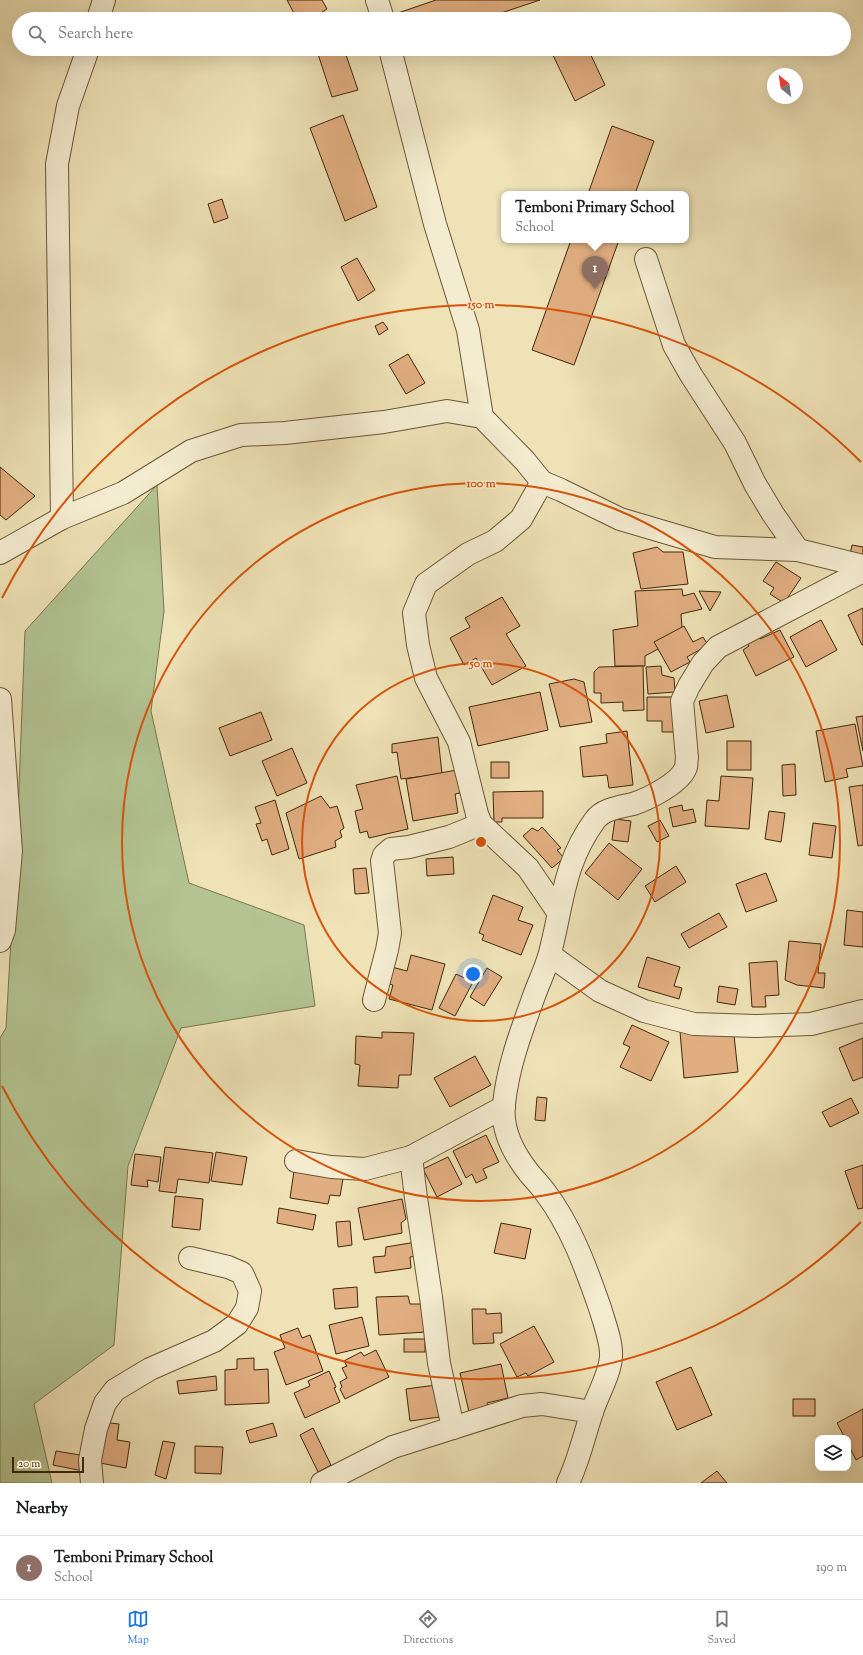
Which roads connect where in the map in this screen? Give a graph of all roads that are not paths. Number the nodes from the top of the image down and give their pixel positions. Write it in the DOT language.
graph roads {
  1 [pos="104,0"];
  2 [pos="377,0"];
  3 [pos="100,12"];
  4 [pos="381,12"];
  5 [pos="86,56"];
  6 [pos="392,56"];
  7 [pos="646,259"];
  8 [pos="482,417"];
  9 [pos="542,482"];
  10 [pos="62,518"];
  11 [pos="798,550"];
  12 [pos="0,553"];
  13 [pos="863,566"];
  14 [pos="863,571"];
  15 [pos="0,699"];
  16 [pos="481,824"];
  17 [pos="558,912"];
  18 [pos="0,941"];
  19 [pos="550,954"];
  20 [pos="374,1000"];
  21 [pos="863,1011"];
  22 [pos="504,1107"];
  23 [pos="411,1157"];
  24 [pos="296,1161"];
  25 [pos="190,1258"];
  26 [pos="592,1412"];
  27 [pos="453,1428"];
  28 [pos="92,1483"];
  29 [pos="322,1483"];
  30 [pos="568,1483"];
  1 -- 3 [label="street"];
  2 -- 4 [label="street"];
  5 -- 10 [label="street"];
  6 -- 8 [label="street"];
  7 -- 11 [label="street"];
  8 -- 9 [label="street"];
  8 -- 10 [label="street"];
  9 -- 11 [label="street"];
  9 -- 16 [label="street"];
  10 -- 12 [label="street"];
  11 -- 13 [label="street"];
  14 -- 17 [label="street"];
  15 -- 18 [label="street"];
  16 -- 17 [label="street"];
  16 -- 20 [label="street"];
  17 -- 19 [label="street"];
  19 -- 21 [label="street"];
  19 -- 22 [label="street"];
  22 -- 23 [label="street"];
  22 -- 26 [label="street"];
  23 -- 24 [label="street"];
  23 -- 27 [label="street"];
  25 -- 28 [label="street"];
  26 -- 27 [label="street"];
  26 -- 30 [label="street"];
  27 -- 29 [label="street"];
}
